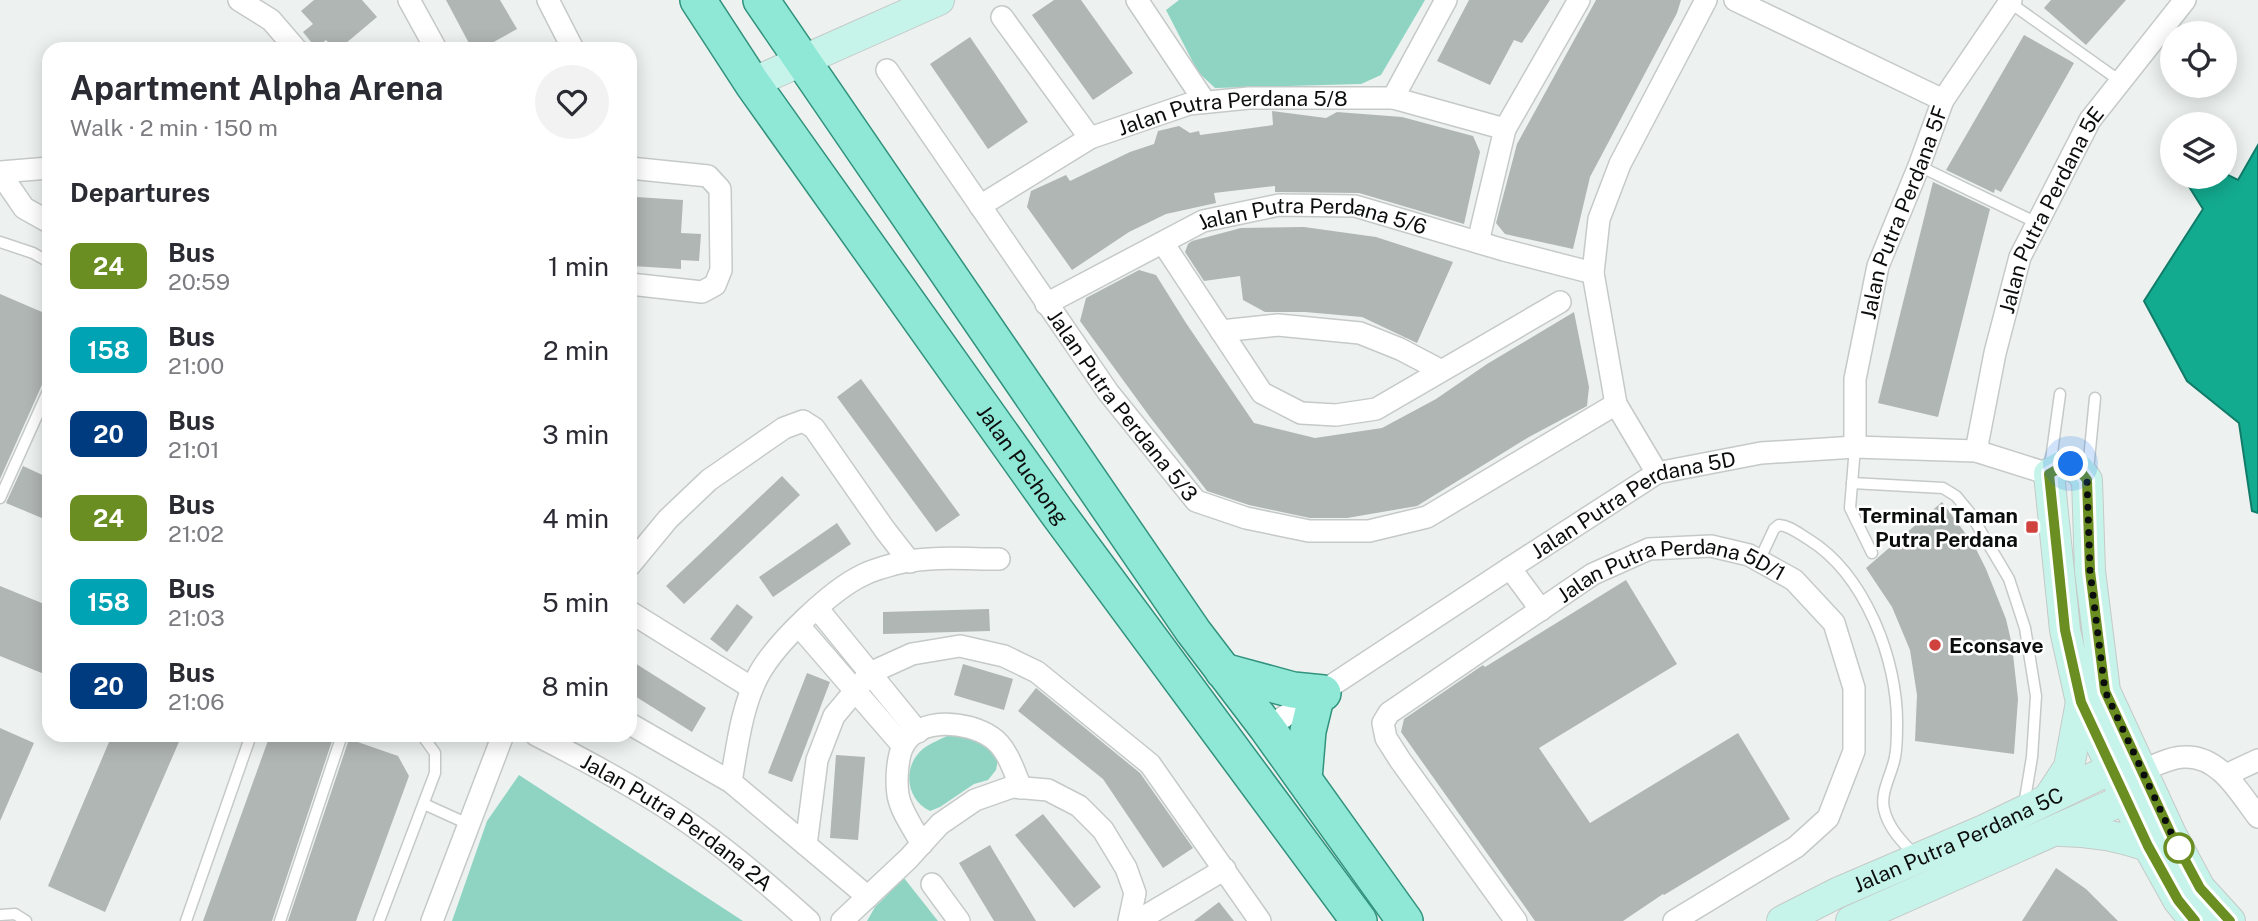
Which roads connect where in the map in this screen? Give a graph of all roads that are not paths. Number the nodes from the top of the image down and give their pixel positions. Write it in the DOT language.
graph roads {
  1 [pos="239,0"];
  2 [pos="409,0"];
  3 [pos="548,0"];
  4 [pos="698,0"];
  5 [pos="761,0"];
  6 [pos="939,0"];
  7 [pos="1137,0"];
  8 [pos="1446,0"];
  9 [pos="1579,0"];
  10 [pos="1706,0"];
  11 [pos="1735,0"];
  12 [pos="2185,0"];
  13 [pos="2010,1"];
  14 [pos="1002,17"];
  15 [pos="290,42"];
  16 [pos="432,42"];
  17 [pos="569,42"];
  18 [pos="803,60"];
  19 [pos="887,70"];
  20 [pos="2120,81"];
  21 [pos="752,83"];
  22 [pos="1393,98"];
  23 [pos="1943,100"];
  24 [pos="1205,102"];
  25 [pos="1505,129"];
  26 [pos="1090,138"];
  27 [pos="1919,166"];
  28 [pos="42,169"];
  29 [pos="637,169"];
  30 [pos="0,173"];
  31 [pos="980,206"];
  32 [pos="42,218"];
  33 [pos="2037,223"];
  34 [pos="0,242"];
  35 [pos="1478,242"];
  36 [pos="1163,243"];
  37 [pos="42,258"];
  38 [pos="1592,273"];
  39 [pos="637,285"];
  40 [pos="1560,302"];
  41 [pos="1046,304"];
  42 [pos="1221,331"];
  43 [pos="1440,370"];
  44 [pos="2060,394"];
  45 [pos="2095,398"];
  46 [pos="1616,404"];
  47 [pos="42,405"];
  48 [pos="1855,447"];
  49 [pos="1976,451"];
  50 [pos="1657,474"];
  51 [pos="2049,474"];
  52 [pos="2087,480"];
  53 [pos="1852,483"];
  54 [pos="0,498"];
  55 [pos="1872,553"];
  56 [pos="637,557"];
  57 [pos="999,559"];
  58 [pos="1759,561"];
  59 [pos="910,562"];
  60 [pos="1510,568"];
  61 [pos="817,608"];
  62 [pos="1541,610"];
  63 [pos="637,616"];
  64 [pos="799,626"];
  65 [pos="1169,663"];
  66 [pos="1223,671"];
  67 [pos="870,673"];
  68 [pos="752,688"];
  69 [pos="856,691"];
  70 [pos="1319,695"];
  71 [pos="2081,702"];
  72 [pos="637,728"];
  73 [pos="1268,729"];
  74 [pos="910,739"];
  75 [pos="249,742"];
  76 [pos="340,742"];
  77 [pos="427,742"];
  78 [pos="500,742"];
  79 [pos="550,742"];
  80 [pos="2258,760"];
  81 [pos="2226,775"];
  82 [pos="2133,777"];
  83 [pos="1304,779"];
  84 [pos="731,782"];
  85 [pos="1021,788"];
  86 [pos="424,804"];
  87 [pos="2036,805"];
  88 [pos="2258,817"];
  89 [pos="468,824"];
  90 [pos="2052,831"];
  91 [pos="922,844"];
  92 [pos="1301,844"];
  93 [pos="806,845"];
  94 [pos="2148,846"];
  95 [pos="1918,858"];
  96 [pos="1225,869"];
  97 [pos="932,884"];
  98 [pos="868,897"];
  99 [pos="0,915"];
  100 [pos="1790,919"];
  101 [pos="26,921"];
  102 [pos="186,921"];
  103 [pos="280,921"];
  104 [pos="379,921"];
  105 [pos="432,921"];
  106 [pos="809,921"];
  107 [pos="842,921"];
  108 [pos="959,921"];
  109 [pos="1129,921"];
  110 [pos="1137,921"];
  111 [pos="1260,921"];
  112 [pos="1359,921"];
  113 [pos="1405,921"];
  114 [pos="1516,921"];
  115 [pos="1674,921"];
  116 [pos="1851,921"];
  117 [pos="2195,921"];
  118 [pos="2230,921"];
  1 -- 15 [label="street"];
  2 -- 16 [label="street"];
  3 -- 17 [label="street"];
  4 -- 21 [label="main road, Jalan Puchong"];
  5 -- 18 [label="main road"];
  6 -- 18 [label="street"];
  7 -- 24 [label="street"];
  8 -- 22 [label="street"];
  9 -- 25 [label="street"];
  10 -- 38 [label="street"];
  11 -- 23 [label="street"];
  12 -- 20 [label="street, Jalan Putra Perdana 5E"];
  13 -- 20 [label="lane"];
  13 -- 23 [label="street, Jalan Putra Perdana 5F"];
  14 -- 26 [label="street"];
  18 -- 21 [label="street"];
  18 -- 66 [label="main road"];
  19 -- 31 [label="street, Jalan Putra Perdana 5/3"];
  20 -- 33 [label="street, Jalan Putra Perdana 5E"];
  21 -- 65 [label="main road, Jalan Puchong"];
  22 -- 24 [label="street, Jalan Putra Perdana 5/8"];
  22 -- 25 [label="street, Jalan Putra Perdana 5/8"];
  23 -- 27 [label="street, Jalan Putra Perdana 5F"];
  24 -- 26 [label="street, Jalan Putra Perdana 5/8"];
  25 -- 35 [label="street"];
  26 -- 31 [label="street, Jalan Putra Perdana 5/8"];
  27 -- 33 [label="lane"];
  27 -- 48 [label="street, Jalan Putra Perdana 5F"];
  28 -- 30 [label="street"];
  29 -- 39 [label="street"];
  30 -- 32 [label="street"];
  31 -- 41 [label="street, Jalan Putra Perdana 5/3"];
  33 -- 49 [label="street, Jalan Putra Perdana 5E"];
  34 -- 37 [label="lane"];
  35 -- 36 [label="street, Jalan Putra Perdana 5/6"];
  35 -- 38 [label="street, Jalan Putra Perdana 5/6"];
  36 -- 41 [label="street, Jalan Putra Perdana 5/6"];
  36 -- 42 [label="street"];
  38 -- 46 [label="street"];
  40 -- 43 [label="street"];
  41 -- 46 [label="street, Jalan Putra Perdana 5/3"];
  42 -- 43 [label="street"];
  42 -- 43 [label="street"];
  44 -- 51 [label="lane"];
  45 -- 52 [label="lane"];
  46 -- 50 [label="street"];
  47 -- 54 [label="lane"];
  48 -- 49 [label="street, Jalan Putra Perdana 5D"];
  48 -- 50 [label="street, Jalan Putra Perdana 5D"];
  48 -- 53 [label="lane"];
  49 -- 51 [label="street, Jalan Putra Perdana 5D"];
  50 -- 60 [label="street, Jalan Putra Perdana 5D"];
  51 -- 52 [label="street"];
  51 -- 71 [label="street"];
  52 -- 82 [label="street"];
  53 -- 55 [label="lane"];
  53 -- 87 [label="lane"];
  56 -- 59 [label="street"];
  57 -- 59 [label="street"];
  58 -- 62 [label="street, Jalan Putra Perdana 5D/1"];
  58 -- 95 [label="lane"];
  58 -- 115 [label="street, Jalan Putra Perdana 5D/1"];
  59 -- 61 [label="street"];
  60 -- 62 [label="street"];
  60 -- 70 [label="street, Jalan Putra Perdana 5D"];
  61 -- 64 [label="street"];
  61 -- 67 [label="street"];
  62 -- 114 [label="street, Jalan Putra Perdana 5D/1"];
  63 -- 68 [label="street"];
  64 -- 68 [label="street"];
  64 -- 69 [label="street"];
  65 -- 73 [label="main road"];
  65 -- 92 [label="main road, Jalan Puchong"];
  66 -- 70 [label="main road"];
  66 -- 73 [label="main road"];
  67 -- 69 [label="street"];
  67 -- 74 [label="street"];
  67 -- 96 [label="street"];
  68 -- 84 [label="street"];
  69 -- 74 [label="street"];
  69 -- 93 [label="street"];
  70 -- 73 [label="street, Jalan Putra Perdana 5D"];
  70 -- 83 [label="main road"];
  71 -- 82 [label="street"];
  71 -- 87 [label="street"];
  72 -- 84 [label="street"];
  73 -- 83 [label="main road"];
  73 -- 92 [label="main road"];
  74 -- 85 [label="street"];
  74 -- 91 [label="street"];
  75 -- 102 [label="lane"];
  76 -- 103 [label="lane"];
  77 -- 86 [label="lane"];
  78 -- 89 [label="street"];
  79 -- 106 [label="street, Jalan Putra Perdana 2A"];
  80 -- 81 [label="street"];
  81 -- 82 [label="street"];
  81 -- 88 [label="street"];
  82 -- 87 [label="street, Jalan Putra Perdana 5C"];
  82 -- 90 [label="street, Jalan Putra Perdana 5C"];
  82 -- 94 [label="street"];
  82 -- 118 [label="street"];
  83 -- 113 [label="main road"];
  84 -- 93 [label="street"];
  85 -- 91 [label="street"];
  85 -- 109 [label="street"];
  86 -- 89 [label="lane"];
  86 -- 104 [label="lane"];
  87 -- 95 [label="street, Jalan Putra Perdana 5C"];
  89 -- 105 [label="street"];
  90 -- 94 [label="street"];
  90 -- 116 [label="street, Jalan Putra Perdana 5C"];
  91 -- 98 [label="street"];
  92 -- 112 [label="main road, Jalan Puchong"];
  93 -- 98 [label="street"];
  94 -- 117 [label="street"];
  95 -- 100 [label="street, Jalan Putra Perdana 5C"];
  96 -- 110 [label="street"];
  96 -- 111 [label="street"];
  97 -- 108 [label="street"];
  98 -- 107 [label="street"];
  99 -- 101 [label="lane"];
}
